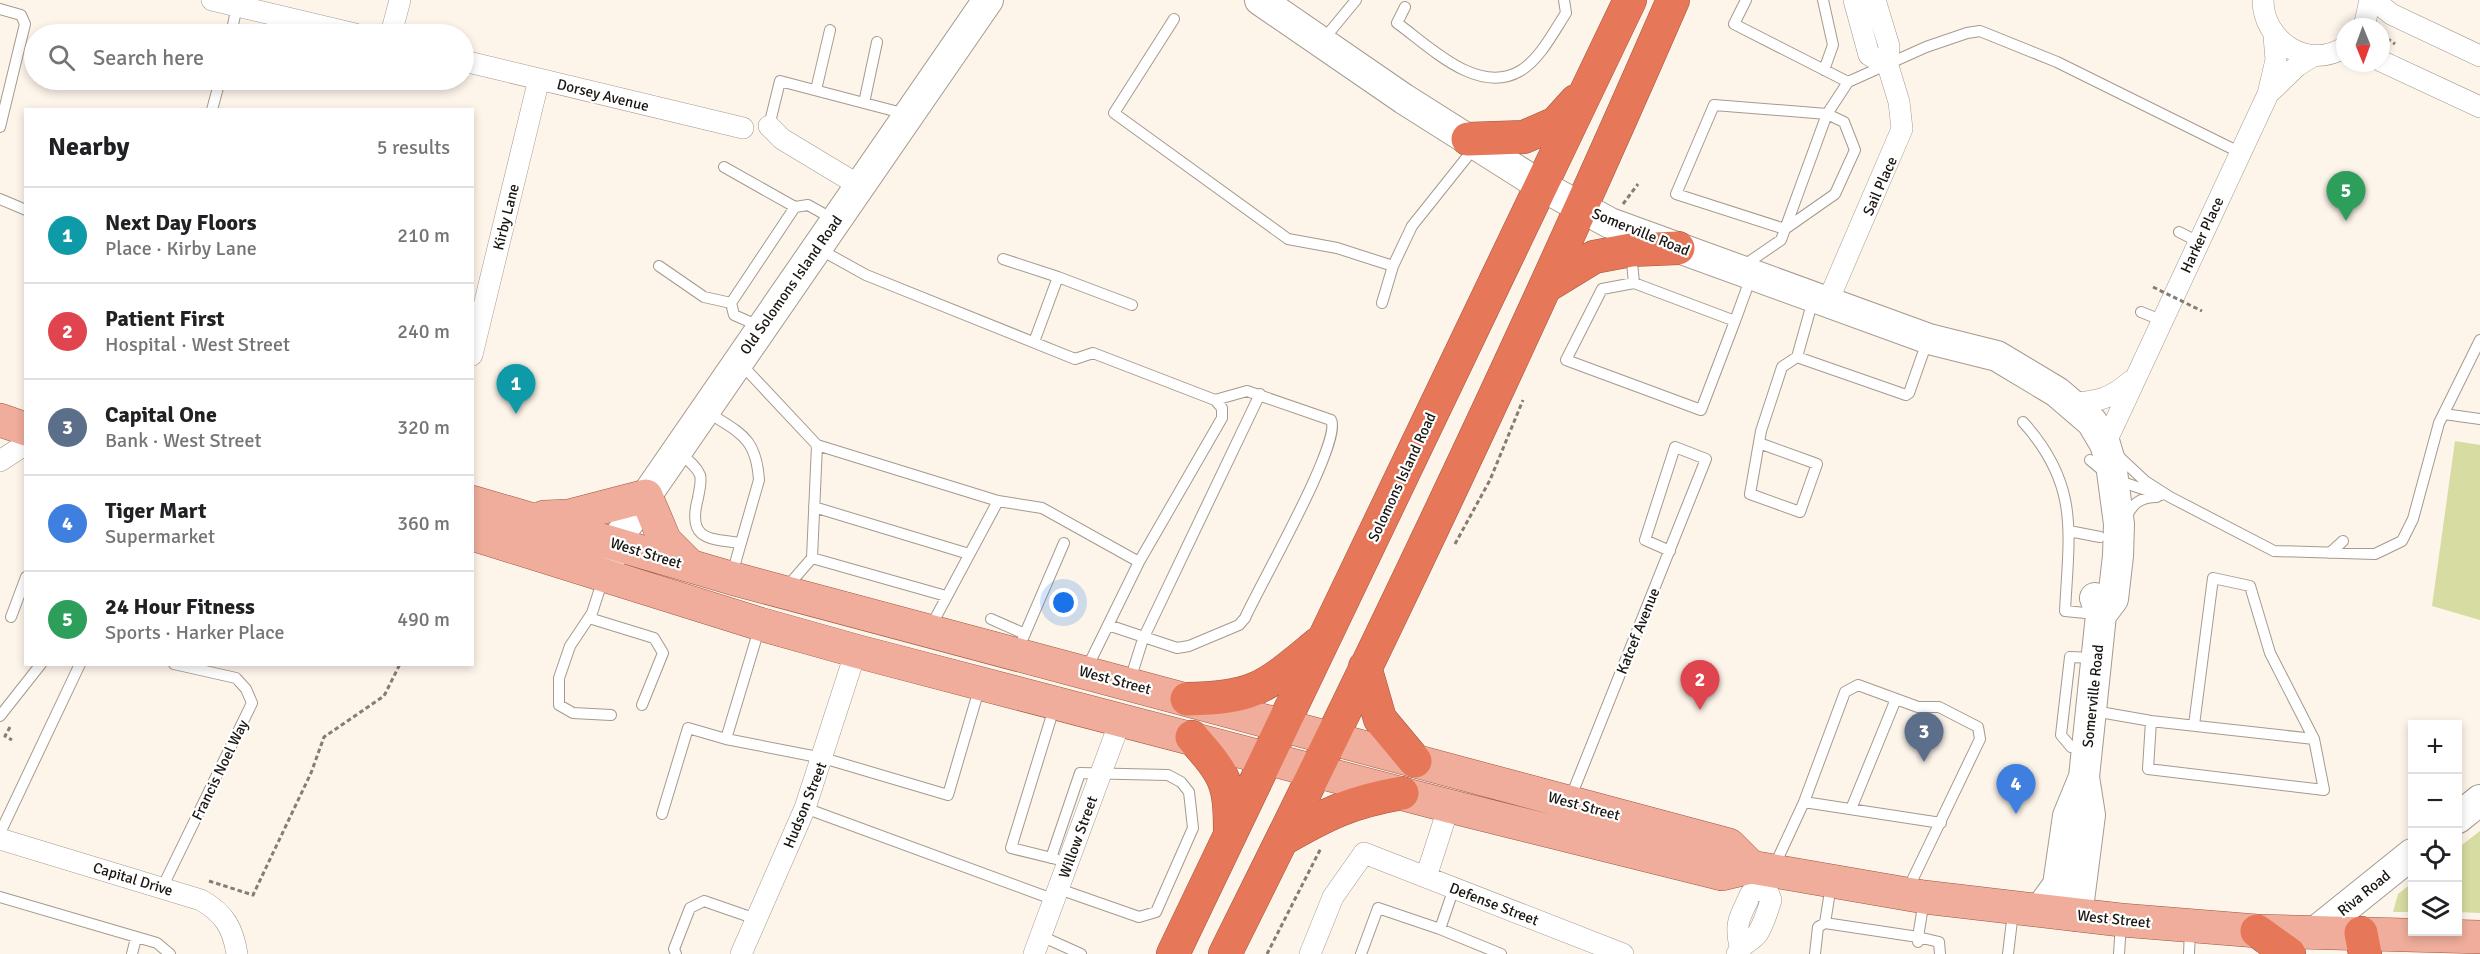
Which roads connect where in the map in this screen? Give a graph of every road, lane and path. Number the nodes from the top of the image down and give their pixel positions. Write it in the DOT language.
graph roads {
  1 [pos="212,0"];
  2 [pos="400,0"];
  3 [pos="988,0"];
  4 [pos="1260,0"];
  5 [pos="1356,0"];
  6 [pos="1564,0"];
  7 [pos="1630,0"];
  8 [pos="1673,0"];
  9 [pos="1746,0"];
  10 [pos="1823,0"];
  11 [pos="1854,0"];
  12 [pos="1875,0"];
  13 [pos="2372,0"];
  14 [pos="2259,3"];
  15 [pos="237,6"];
  16 [pos="1405,7"];
  17 [pos="0,9"];
  18 [pos="2367,18"];
  19 [pos="1174,19"];
  20 [pos="25,24"];
  21 [pos="233,24"];
  22 [pos="313,24"];
  23 [pos="394,24"];
  24 [pos="24,28"];
  25 [pos="830,30"];
  26 [pos="2274,36"];
  27 [pos="877,42"];
  28 [pos="1321,43"];
  29 [pos="2336,51"];
  30 [pos="2313,56"];
  31 [pos="2480,56"];
  32 [pos="474,63"];
  33 [pos="2390,65"];
  34 [pos="1888,66"];
  35 [pos="1824,70"];
  36 [pos="539,79"];
  37 [pos="1848,82"];
  38 [pos="1587,88"];
  39 [pos="217,90"];
  40 [pos="816,90"];
  41 [pos="2268,94"];
  42 [pos="864,103"];
  43 [pos="2480,107"];
  44 [pos="213,108"];
  45 [pos="1827,114"];
  46 [pos="909,115"];
  47 [pos="769,126"];
  48 [pos="0,127"];
  49 [pos="743,128"];
  50 [pos="1473,142"];
  51 [pos="2241,153"];
  52 [pos="724,167"];
  53 [pos="1540,185"];
  54 [pos="860,186"];
  55 [pos="0,199"];
  56 [pos="795,207"];
  57 [pos="1582,208"];
  58 [pos="24,209"];
  59 [pos="836,220"];
  60 [pos="1785,229"];
  61 [pos="2179,232"];
  62 [pos="2199,242"];
  63 [pos="817,247"];
  64 [pos="1678,248"];
  65 [pos="1631,250"];
  66 [pos="1004,259"];
  67 [pos="660,266"];
  68 [pos="1393,266"];
  69 [pos="1745,272"];
  70 [pos="1058,277"];
  71 [pos="1634,283"];
  72 [pos="1545,287"];
  73 [pos="2153,287"];
  74 [pos="2173,297"];
  75 [pos="1821,299"];
  76 [pos="731,303"];
  77 [pos="1382,303"];
  78 [pos="1132,305"];
  79 [pos="2202,311"];
  80 [pos="2141,312"];
  81 [pos="2162,320"];
  82 [pos="1735,321"];
  83 [pos="762,327"];
  84 [pos="1929,339"];
  85 [pos="2480,340"];
  86 [pos="1034,342"];
  87 [pos="474,347"];
  88 [pos="1797,357"];
  89 [pos="739,361"];
  90 [pos="2135,376"];
  91 [pos="1260,394"];
  92 [pos="2063,398"];
  93 [pos="1215,400"];
  94 [pos="705,411"];
  95 [pos="2444,414"];
  96 [pos="2480,419"];
  97 [pos="0,420"];
  98 [pos="2023,422"];
  99 [pos="24,428"];
  100 [pos="1759,443"];
  101 [pos="24,445"];
  102 [pos="817,445"];
  103 [pos="677,451"];
  104 [pos="2098,452"];
  105 [pos="0,461"];
  106 [pos="2113,479"];
  107 [pos="646,496"];
  108 [pos="2169,497"];
  109 [pos="998,501"];
  110 [pos="474,503"];
  111 [pos="814,507"];
  112 [pos="531,518"];
  113 [pos="2069,531"];
  114 [pos="474,535"];
  115 [pos="2109,537"];
  116 [pos="2343,541"];
  117 [pos="615,543"];
  118 [pos="741,543"];
  119 [pos="1064,543"];
  120 [pos="1670,551"];
  121 [pos="2330,553"];
  122 [pos="969,554"];
  123 [pos="812,558"];
  124 [pos="1139,562"];
  125 [pos="689,565"];
  126 [pos="604,576"];
  127 [pos="731,578"];
  128 [pos="24,582"];
  129 [pos="783,592"];
  130 [pos="946,596"];
  131 [pos="2101,615"];
  132 [pos="10,617"];
  133 [pos="589,618"];
  134 [pos="991,619"];
  135 [pos="760,624"];
  136 [pos="1108,625"];
  137 [pos="929,631"];
  138 [pos="1143,639"];
  139 [pos="1325,639"];
  140 [pos="1020,644"];
  141 [pos="856,651"];
  142 [pos="2097,658"];
  143 [pos="39,666"];
  144 [pos="79,666"];
  145 [pos="183,666"];
  146 [pos="399,666"];
  147 [pos="1365,668"];
  148 [pos="1085,672"];
  149 [pos="981,683"];
  150 [pos="1129,683"];
  151 [pos="1187,699"];
  152 [pos="1896,699"];
  153 [pos="1056,702"];
  154 [pos="642,705"];
  155 [pos="2091,711"];
  156 [pos="0,716"];
  157 [pos="611,716"];
  158 [pos="1121,719"];
  159 [pos="2151,721"];
  160 [pos="1283,725"];
  161 [pos="2194,725"];
  162 [pos="1192,737"];
  163 [pos="1331,738"];
  164 [pos="726,739"];
  165 [pos="2314,739"];
  166 [pos="1268,757"];
  167 [pos="824,758"];
  168 [pos="1415,761"];
  169 [pos="2086,763"];
  170 [pos="1316,770"];
  171 [pos="1100,774"];
  172 [pos="1402,794"];
  173 [pos="2480,800"];
  174 [pos="1569,802"];
  175 [pos="1804,802"];
  176 [pos="1449,806"];
  177 [pos="805,808"];
  178 [pos="1851,809"];
  179 [pos="662,814"];
  180 [pos="2462,814"];
  181 [pos="2480,822"];
  182 [pos="1941,823"];
  183 [pos="0,833"];
  184 [pos="2462,836"];
  185 [pos="1230,837"];
  186 [pos="0,839"];
  187 [pos="1283,839"];
  188 [pos="1323,846"];
  189 [pos="2408,857"];
  190 [pos="1060,861"];
  191 [pos="1763,875"];
  192 [pos="1426,877"];
  193 [pos="2408,879"];
  194 [pos="207,880"];
  195 [pos="1831,883"];
  196 [pos="162,888"];
  197 [pos="1454,888"];
  198 [pos="1057,895"];
  199 [pos="1915,896"];
  200 [pos="0,897"];
  201 [pos="2026,910"];
  202 [pos="2077,916"];
  203 [pos="756,919"];
  204 [pos="2121,920"];
  205 [pos="1825,923"];
  206 [pos="1440,929"];
  207 [pos="2258,931"];
  208 [pos="2315,932"];
  209 [pos="2480,937"];
  210 [pos="136,938"];
  211 [pos="1918,940"];
  212 [pos="2190,940"];
  213 [pos="1037,945"];
  214 [pos="1586,947"];
  215 [pos="2361,947"];
  216 [pos="1738,950"];
  217 [pos="132,954"];
  218 [pos="170,954"];
  219 [pos="237,954"];
  220 [pos="676,954"];
  221 [pos="741,954"];
  222 [pos="1081,954"];
  223 [pos="1173,954"];
  224 [pos="1225,954"];
  225 [pos="1267,954"];
  226 [pos="1310,954"];
  227 [pos="1361,954"];
  228 [pos="1501,954"];
  229 [pos="1623,954"];
  230 [pos="1815,954"];
  231 [pos="1940,954"];
  232 [pos="2008,954"];
  233 [pos="2120,954"];
  234 [pos="2289,954"];
  1 -- 15 [label="street"];
  2 -- 23 [label="street"];
  3 -- 46 [label="street, Old Solomons Island Road"];
  4 -- 28 [label="street, Somerville Road"];
  5 -- 28 [label="lane"];
  6 -- 16 [label="lane"];
  7 -- 38 [label="highway, Solomons Island Road"];
  8 -- 57 [label="highway"];
  9 -- 35 [label="lane"];
  10 -- 35 [label="lane"];
  11 -- 34 [label="street"];
  12 -- 34 [label="street, Sail Place"];
  13 -- 18 [label="street"];
  13 -- 31 [label="street"];
  14 -- 26 [label="street"];
  15 -- 21 [label="lane"];
  15 -- 22 [label="street"];
  17 -- 20 [label="lane"];
  19 -- 68 [label="lane"];
  24 -- 48 [label="lane"];
  25 -- 40 [label="lane"];
  26 -- 30 [label="street"];
  26 -- 41 [label="street, Harker Place"];
  27 -- 42 [label="lane"];
  28 -- 50 [label="street, Somerville Road"];
  29 -- 30 [label="street"];
  30 -- 41 [label="street, Harker Place"];
  32 -- 36 [label="street, Dorsey Avenue"];
  33 -- 43 [label="street"];
  34 -- 37 [label="lane"];
  34 -- 51 [label="lane"];
  34 -- 75 [label="street, Sail Place"];
  35 -- 37 [label="lane"];
  36 -- 49 [label="street, Dorsey Avenue"];
  36 -- 87 [label="street, Kirby Lane"];
  37 -- 45 [label="lane"];
  38 -- 50 [label="highway"];
  38 -- 53 [label="highway, Solomons Island Road"];
  39 -- 44 [label="lane"];
  40 -- 42 [label="lane"];
  40 -- 47 [label="lane"];
  41 -- 51 [label="street, Harker Place"];
  42 -- 46 [label="lane"];
  45 -- 60 [label="lane"];
  45 -- 60 [label="lane"];
  45 -- 60 [label="lane"];
  46 -- 54 [label="street, Old Solomons Island Road"];
  47 -- 54 [label="street"];
  50 -- 53 [label="street, Somerville Road"];
  50 -- 68 [label="lane"];
  51 -- 62 [label="street, Harker Place"];
  52 -- 56 [label="lane"];
  53 -- 57 [label="street, Somerville Road"];
  53 -- 139 [label="highway, Solomons Island Road"];
  54 -- 59 [label="street, Old Solomons Island Road"];
  55 -- 58 [label="lane"];
  56 -- 59 [label="lane"];
  56 -- 76 [label="lane"];
  57 -- 64 [label="street, Somerville Road"];
  57 -- 72 [label="highway"];
  59 -- 63 [label="street, Old Solomons Island Road"];
  60 -- 69 [label="lane"];
  61 -- 62 [label="lane"];
  62 -- 74 [label="street, Harker Place"];
  63 -- 83 [label="street, Old Solomons Island Road"];
  63 -- 86 [label="lane"];
  64 -- 65 [label="highway"];
  64 -- 69 [label="street, Somerville Road"];
  65 -- 71 [label="lane"];
  65 -- 72 [label="highway"];
  66 -- 70 [label="lane"];
  67 -- 76 [label="lane"];
  68 -- 77 [label="lane"];
  69 -- 75 [label="street, Somerville Road"];
  69 -- 82 [label="lane"];
  70 -- 78 [label="lane"];
  70 -- 86 [label="lane"];
  71 -- 82 [label="lane"];
  71 -- 82 [label="lane"];
  72 -- 147 [label="highway"];
  73 -- 74 [label="path, bridge"];
  74 -- 79 [label="path, bridge"];
  74 -- 81 [label="street, Harker Place"];
  75 -- 84 [label="street, Somerville Road"];
  75 -- 88 [label="lane"];
  76 -- 83 [label="lane"];
  80 -- 81 [label="lane"];
  81 -- 90 [label="street, Harker Place"];
  83 -- 89 [label="street, Old Solomons Island Road"];
  84 -- 88 [label="lane"];
  84 -- 92 [label="street, Somerville Road"];
  85 -- 95 [label="lane"];
  86 -- 93 [label="lane"];
  88 -- 100 [label="lane"];
  89 -- 94 [label="street, Old Solomons Island Road"];
  89 -- 102 [label="lane"];
  90 -- 92 [label="street, Harker Place"];
  90 -- 104 [label="street, Harker Place"];
  91 -- 93 [label="lane"];
  91 -- 138 [label="lane"];
  91 -- 138 [label="lane"];
  92 -- 104 [label="street, Somerville Road"];
  93 -- 124 [label="lane"];
  94 -- 103 [label="street, Old Solomons Island Road"];
  94 -- 118 [label="lane"];
  95 -- 96 [label="lane"];
  95 -- 121 [label="lane"];
  97 -- 99 [label="main road"];
  98 -- 113 [label="lane"];
  100 -- 100 [label="lane"];
  101 -- 105 [label="street"];
  102 -- 109 [label="lane"];
  102 -- 111 [label="lane"];
  103 -- 107 [label="street, Old Solomons Island Road"];
  103 -- 118 [label="lane"];
  104 -- 106 [label="street, Somerville Road"];
  104 -- 108 [label="lane"];
  104 -- 115 [label="street, Somerville Road"];
  106 -- 108 [label="lane"];
  106 -- 115 [label="street, Somerville Road"];
  107 -- 112 [label="main road"];
  107 -- 117 [label="street, Old Solomons Island Road"];
  107 -- 125 [label="main road"];
  108 -- 115 [label="lane"];
  108 -- 121 [label="lane"];
  109 -- 122 [label="lane"];
  109 -- 124 [label="lane"];
  110 -- 112 [label="main road, West Street"];
  111 -- 122 [label="lane"];
  111 -- 123 [label="lane"];
  112 -- 117 [label="main road, West Street"];
  113 -- 115 [label="lane"];
  113 -- 131 [label="lane"];
  114 -- 126 [label="main road, West Street"];
  115 -- 131 [label="street, Somerville Road"];
  116 -- 121 [label="lane"];
  117 -- 125 [label="main road, West Street"];
  117 -- 126 [label="street, Old Solomons Island Road"];
  118 -- 127 [label="lane"];
  119 -- 140 [label="lane"];
  120 -- 120 [label="lane, Katcef Avenue"];
  120 -- 174 [label="lane, Katcef Avenue"];
  122 -- 130 [label="lane"];
  123 -- 129 [label="lane"];
  123 -- 130 [label="lane"];
  124 -- 136 [label="lane"];
  125 -- 127 [label="main road, West Street"];
  126 -- 133 [label="lane"];
  126 -- 135 [label="main road, West Street"];
  127 -- 129 [label="main road, West Street"];
  128 -- 132 [label="lane"];
  129 -- 137 [label="main road, West Street"];
  130 -- 137 [label="lane"];
  131 -- 142 [label="street, Somerville Road"];
  133 -- 154 [label="lane"];
  133 -- 157 [label="lane"];
  134 -- 140 [label="lane"];
  135 -- 141 [label="main road, West Street"];
  135 -- 164 [label="lane"];
  136 -- 138 [label="lane"];
  136 -- 148 [label="lane"];
  137 -- 140 [label="main road, West Street"];
  137 -- 141 [label="main road"];
  138 -- 150 [label="lane"];
  139 -- 151 [label="highway"];
  139 -- 160 [label="highway, Solomons Island Road"];
  140 -- 148 [label="main road, West Street"];
  141 -- 149 [label="main road, West Street"];
  141 -- 167 [label="street, Hudson Street"];
  142 -- 155 [label="street, Somerville Road"];
  142 -- 169 [label="lane"];
  143 -- 156 [label="lane"];
  144 -- 183 [label="lane"];
  145 -- 196 [label="lane, Francis Noel Way"];
  146 -- 194 [label="path"];
  147 -- 163 [label="highway"];
  147 -- 168 [label="highway"];
  148 -- 150 [label="main road, West Street"];
  149 -- 153 [label="main road, West Street"];
  149 -- 167 [label="lane"];
  150 -- 151 [label="main road, West Street"];
  151 -- 160 [label="main road, West Street"];
  152 -- 175 [label="lane"];
  152 -- 178 [label="lane"];
  152 -- 182 [label="lane"];
  153 -- 158 [label="main road, West Street"];
  153 -- 190 [label="lane"];
  155 -- 159 [label="lane"];
  155 -- 169 [label="street, Somerville Road"];
  158 -- 162 [label="main road, West Street"];
  158 -- 171 [label="street, Willow Street"];
  159 -- 161 [label="lane"];
  159 -- 165 [label="lane"];
  160 -- 163 [label="main road, West Street"];
  160 -- 166 [label="highway, Solomons Island Road"];
  161 -- 165 [label="lane"];
  161 -- 165 [label="lane"];
  162 -- 166 [label="main road, West Street"];
  162 -- 185 [label="highway"];
  163 -- 168 [label="main road, West Street"];
  163 -- 170 [label="highway"];
  164 -- 167 [label="lane"];
  164 -- 179 [label="lane"];
  166 -- 170 [label="main road, West Street"];
  166 -- 185 [label="highway, Solomons Island Road"];
  167 -- 177 [label="street, Hudson Street"];
  168 -- 174 [label="main road, West Street"];
  169 -- 201 [label="street, Somerville Road"];
  169 -- 202 [label="street, Somerville Road"];
  170 -- 172 [label="main road, West Street"];
  170 -- 187 [label="highway"];
  171 -- 190 [label="street, Willow Street"];
  171 -- 198 [label="lane"];
  172 -- 176 [label="main road, West Street"];
  172 -- 187 [label="highway"];
  173 -- 180 [label="street"];
  174 -- 191 [label="main road, West Street"];
  175 -- 178 [label="lane"];
  175 -- 191 [label="lane"];
  176 -- 191 [label="main road, West Street"];
  176 -- 192 [label="street"];
  177 -- 198 [label="lane"];
  177 -- 203 [label="street, Hudson Street"];
  178 -- 182 [label="lane"];
  181 -- 184 [label="street"];
  182 -- 199 [label="lane"];
  185 -- 223 [label="highway, Solomons Island Road"];
  186 -- 196 [label="street, Capital Drive"];
  187 -- 224 [label="highway"];
  188 -- 225 [label="path"];
  189 -- 208 [label="street, Riva Road"];
  190 -- 198 [label="street, Willow Street"];
  191 -- 195 [label="main road, West Street"];
  191 -- 216 [label="street"];
  192 -- 197 [label="street, Defense Street"];
  192 -- 226 [label="street, Defense Street"];
  193 -- 215 [label="street, Riva Road"];
  195 -- 199 [label="main road, West Street"];
  195 -- 205 [label="lane"];
  196 -- 219 [label="street, Capital Drive"];
  197 -- 206 [label="lane"];
  197 -- 214 [label="street, Defense Street"];
  198 -- 213 [label="street, Willow Street"];
  199 -- 201 [label="main road, West Street"];
  199 -- 211 [label="lane"];
  200 -- 210 [label="lane"];
  201 -- 202 [label="main road, West Street"];
  201 -- 232 [label="lane"];
  202 -- 204 [label="main road, West Street"];
  203 -- 220 [label="lane"];
  203 -- 221 [label="street, Hudson Street"];
  204 -- 212 [label="main road, West Street"];
  204 -- 233 [label="lane"];
  205 -- 211 [label="lane"];
  205 -- 230 [label="lane"];
  206 -- 227 [label="lane"];
  206 -- 228 [label="lane"];
  207 -- 208 [label="main road, West Street"];
  207 -- 212 [label="main road, West Street"];
  207 -- 234 [label="highway"];
  208 -- 215 [label="main road, West Street"];
  209 -- 215 [label="main road, West Street"];
  210 -- 217 [label="lane"];
  210 -- 218 [label="lane"];
  211 -- 231 [label="lane"];
  213 -- 222 [label="lane"];
  214 -- 229 [label="street, Defense Street"];
}
